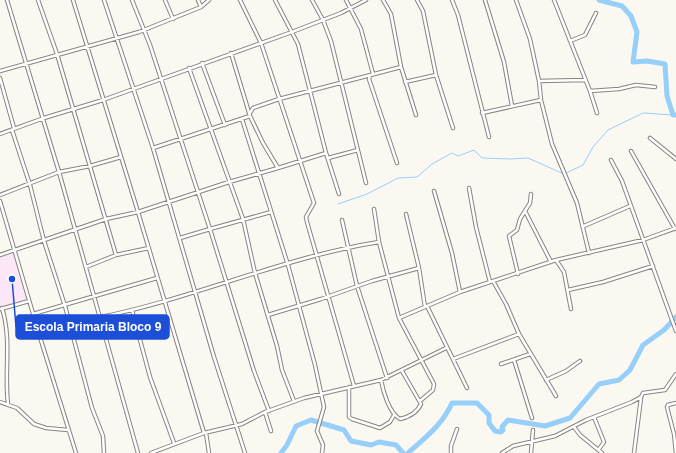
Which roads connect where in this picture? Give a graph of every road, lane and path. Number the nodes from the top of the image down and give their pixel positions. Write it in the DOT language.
graph roads {
  1 [pos="7,0"];
  2 [pos="38,0"];
  3 [pos="73,0"];
  4 [pos="104,0"];
  5 [pos="132,0"];
  6 [pos="166,0"];
  7 [pos="198,0"];
  8 [pos="209,0"];
  9 [pos="240,0"];
  10 [pos="275,0"];
  11 [pos="312,0"];
  12 [pos="346,0"];
  13 [pos="366,0"];
  14 [pos="383,0"];
  15 [pos="417,0"];
  16 [pos="452,0"];
  17 [pos="485,0"];
  18 [pos="516,0"];
  19 [pos="554,0"];
  20 [pos="201,7"];
  21 [pos="351,9"];
  22 [pos="596,13"];
  23 [pos="173,19"];
  24 [pos="323,20"];
  25 [pos="145,30"];
  26 [pos="292,32"];
  27 [pos="118,38"];
  28 [pos="570,41"];
  29 [pos="261,43"];
  30 [pos="87,47"];
  31 [pos="231,53"];
  32 [pos="57,54"];
  33 [pos="27,63"];
  34 [pos="202,63"];
  35 [pos="401,67"];
  36 [pos="189,68"];
  37 [pos="0,71"];
  38 [pos="371,75"];
  39 [pos="436,75"];
  40 [pos="366,76"];
  41 [pos="0,78"];
  42 [pos="161,78"];
  43 [pos="370,79"];
  44 [pos="585,80"];
  45 [pos="539,81"];
  46 [pos="340,82"];
  47 [pos="405,82"];
  48 [pos="655,87"];
  49 [pos="133,89"];
  50 [pos="311,91"];
  51 [pos="590,91"];
  52 [pos="279,99"];
  53 [pos="104,100"];
  54 [pos="541,100"];
  55 [pos="247,106"];
  56 [pos="512,106"];
  57 [pos="73,108"];
  58 [pos="253,108"];
  59 [pos="597,113"];
  60 [pos="482,114"];
  61 [pos="250,115"];
  62 [pos="416,115"];
  63 [pos="44,118"];
  64 [pos="242,119"];
  65 [pos="225,125"];
  66 [pos="453,128"];
  67 [pos="13,129"];
  68 [pos="211,130"];
  69 [pos="0,134"];
  70 [pos="489,137"];
  71 [pos="650,138"];
  72 [pos="182,140"];
  73 [pos="152,148"];
  74 [pos="358,150"];
  75 [pos="631,151"];
  76 [pos="326,152"];
  77 [pos="121,157"];
  78 [pos="328,158"];
  79 [pos="676,158"];
  80 [pos="611,160"];
  81 [pos="300,161"];
  82 [pos="397,164"];
  83 [pos="90,166"];
  84 [pos="278,168"];
  85 [pos="60,172"];
  86 [pos="260,173"];
  87 [pos="229,182"];
  88 [pos="366,183"];
  89 [pos="30,185"];
  90 [pos="469,188"];
  91 [pos="434,191"];
  92 [pos="198,193"];
  93 [pos="339,194"];
  94 [pos="531,194"];
  95 [pos="0,195"];
  96 [pos="0,201"];
  97 [pos="168,203"];
  98 [pos="630,206"];
  99 [pos="374,209"];
  100 [pos="525,211"];
  101 [pos="138,212"];
  102 [pos="271,212"];
  103 [pos="406,214"];
  104 [pos="106,219"];
  105 [pos="243,219"];
  106 [pos="342,220"];
  107 [pos="584,226"];
  108 [pos="676,228"];
  109 [pos="210,229"];
  110 [pos="75,230"];
  111 [pos="180,238"];
  112 [pos="643,240"];
  113 [pos="44,241"];
  114 [pos="379,242"];
  115 [pos="348,247"];
  116 [pos="149,248"];
  117 [pos="15,250"];
  118 [pos="589,253"];
  119 [pos="0,255"];
  120 [pos="116,255"];
  121 [pos="317,255"];
  122 [pos="556,260"];
  123 [pos="551,262"];
  124 [pos="288,264"];
  125 [pos="652,266"];
  126 [pos="86,267"];
  127 [pos="419,268"];
  128 [pos="255,273"];
  129 [pos="518,274"];
  130 [pos="388,276"];
  131 [pos="157,278"];
  132 [pos="492,282"];
  133 [pos="226,283"];
  134 [pos="357,286"];
  135 [pos="568,290"];
  136 [pos="195,292"];
  137 [pos="460,292"];
  138 [pos="94,296"];
  139 [pos="328,297"];
  140 [pos="29,300"];
  141 [pos="165,302"];
  142 [pos="65,306"];
  143 [pos="299,306"];
  144 [pos="426,306"];
  145 [pos="1,309"];
  146 [pos="571,309"];
  147 [pos="132,310"];
  148 [pos="33,314"];
  149 [pos="268,315"];
  150 [pos="101,317"];
  151 [pos="399,318"];
  152 [pos="676,331"];
  153 [pos="519,334"];
  154 [pos="446,348"];
  155 [pos="530,354"];
  156 [pos="453,359"];
  157 [pos="421,360"];
  158 [pos="514,360"];
  159 [pos="580,361"];
  160 [pos="501,364"];
  161 [pos="402,371"];
  162 [pos="676,374"];
  163 [pos="387,378"];
  164 [pos="381,380"];
  165 [pos="546,380"];
  166 [pos="354,386"];
  167 [pos="349,387"];
  168 [pos="467,388"];
  169 [pos="321,394"];
  170 [pos="556,396"];
  171 [pos="641,397"];
  172 [pos="294,401"];
  173 [pos="420,401"];
  174 [pos="0,402"];
  175 [pos="676,402"];
  176 [pos="8,404"];
  177 [pos="269,411"];
  178 [pos="265,412"];
  179 [pos="394,415"];
  180 [pos="594,417"];
  181 [pos="532,418"];
  182 [pos="235,426"];
  183 [pos="574,427"];
  184 [pos="457,429"];
  185 [pos="68,430"];
  186 [pos="533,430"];
  187 [pos="271,431"];
  188 [pos="205,433"];
  189 [pos="675,434"];
  190 [pos="533,441"];
  191 [pos="174,443"];
  192 [pos="599,449"];
  193 [pos="323,452"];
  194 [pos="633,452"];
  195 [pos="76,453"];
  196 [pos="104,453"];
  197 [pos="138,453"];
  198 [pos="151,453"];
  199 [pos="209,453"];
  200 [pos="245,453"];
  201 [pos="451,453"];
  202 [pos="502,453"];
  203 [pos="531,453"];
  204 [pos="602,453"];
  205 [pos="676,453"];
  1 -- 33 [label="street"];
  2 -- 32 [label="street"];
  3 -- 30 [label="street"];
  4 -- 27 [label="street"];
  5 -- 25 [label="street"];
  6 -- 23 [label="street"];
  7 -- 20 [label="street"];
  8 -- 20 [label="street"];
  9 -- 29 [label="street"];
  10 -- 26 [label="street"];
  11 -- 24 [label="street"];
  12 -- 21 [label="street"];
  13 -- 21 [label="street"];
  14 -- 35 [label="street"];
  15 -- 39 [label="street"];
  16 -- 60 [label="street"];
  17 -- 56 [label="street"];
  18 -- 45 [label="street"];
  19 -- 28 [label="street"];
  20 -- 23 [label="street"];
  21 -- 24 [label="street"];
  21 -- 38 [label="street"];
  22 -- 28 [label="street"];
  23 -- 25 [label="street"];
  24 -- 26 [label="street"];
  24 -- 46 [label="street"];
  25 -- 27 [label="street"];
  25 -- 42 [label="street"];
  26 -- 29 [label="street"];
  26 -- 50 [label="street"];
  27 -- 30 [label="street"];
  27 -- 49 [label="street"];
  28 -- 44 [label="street"];
  29 -- 31 [label="street"];
  29 -- 52 [label="street"];
  30 -- 32 [label="street"];
  30 -- 53 [label="street"];
  31 -- 34 [label="street"];
  31 -- 55 [label="street"];
  32 -- 33 [label="street"];
  32 -- 57 [label="street"];
  33 -- 37 [label="street"];
  33 -- 63 [label="street"];
  34 -- 36 [label="street"];
  34 -- 65 [label="street"];
  35 -- 38 [label="street"];
  35 -- 47 [label="street"];
  36 -- 42 [label="street"];
  36 -- 68 [label="street"];
  38 -- 40 [label="street"];
  38 -- 43 [label="street"];
  39 -- 47 [label="street"];
  39 -- 66 [label="street"];
  40 -- 43 [label="street"];
  40 -- 46 [label="street"];
  41 -- 67 [label="street"];
  42 -- 49 [label="street"];
  42 -- 72 [label="street"];
  43 -- 82 [label="street"];
  44 -- 45 [label="street"];
  44 -- 51 [label="street"];
  45 -- 54 [label="street"];
  46 -- 50 [label="street"];
  46 -- 74 [label="street"];
  47 -- 62 [label="street"];
  48 -- 51 [label="street"];
  49 -- 53 [label="street"];
  49 -- 73 [label="street"];
  50 -- 52 [label="street"];
  50 -- 76 [label="street"];
  51 -- 59 [label="street"];
  52 -- 58 [label="street"];
  52 -- 81 [label="street"];
  53 -- 57 [label="street"];
  53 -- 77 [label="street"];
  54 -- 56 [label="street"];
  54 -- 107 [label="street"];
  55 -- 58 [label="street"];
  55 -- 61 [label="street"];
  56 -- 60 [label="street"];
  57 -- 63 [label="street"];
  57 -- 83 [label="street"];
  58 -- 61 [label="street"];
  60 -- 70 [label="street"];
  61 -- 64 [label="street"];
  61 -- 84 [label="street"];
  63 -- 67 [label="street"];
  63 -- 85 [label="street"];
  64 -- 65 [label="street"];
  64 -- 86 [label="street"];
  65 -- 68 [label="street"];
  67 -- 69 [label="street"];
  67 -- 89 [label="street"];
  68 -- 72 [label="street"];
  68 -- 87 [label="street"];
  71 -- 79 [label="street"];
  72 -- 73 [label="street"];
  72 -- 92 [label="street"];
  73 -- 97 [label="street"];
  74 -- 78 [label="street"];
  74 -- 88 [label="street"];
  75 -- 108 [label="street"];
  76 -- 78 [label="street"];
  76 -- 81 [label="street"];
  77 -- 83 [label="street"];
  77 -- 101 [label="street"];
  78 -- 93 [label="street"];
  80 -- 98 [label="street"];
  81 -- 84 [label="street"];
  81 -- 121 [label="street"];
  83 -- 85 [label="street"];
  83 -- 104 [label="street"];
  84 -- 86 [label="street"];
  85 -- 89 [label="street"];
  85 -- 110 [label="street"];
  86 -- 87 [label="street"];
  86 -- 102 [label="street"];
  87 -- 92 [label="street"];
  87 -- 105 [label="street"];
  89 -- 95 [label="street"];
  89 -- 113 [label="street"];
  90 -- 132 [label="street"];
  91 -- 137 [label="street"];
  92 -- 97 [label="street"];
  92 -- 109 [label="street"];
  94 -- 100 [label="street"];
  96 -- 117 [label="street"];
  97 -- 101 [label="street"];
  97 -- 111 [label="street"];
  98 -- 107 [label="street"];
  98 -- 112 [label="street"];
  99 -- 114 [label="street"];
  100 -- 123 [label="street"];
  100 -- 129 [label="street"];
  101 -- 104 [label="street"];
  101 -- 116 [label="street"];
  102 -- 105 [label="street"];
  102 -- 124 [label="street"];
  103 -- 127 [label="street"];
  104 -- 110 [label="street"];
  104 -- 120 [label="street"];
  105 -- 109 [label="street"];
  105 -- 128 [label="street"];
  106 -- 115 [label="street"];
  107 -- 118 [label="street"];
  108 -- 112 [label="street"];
  109 -- 111 [label="street"];
  109 -- 133 [label="street"];
  110 -- 113 [label="street"];
  110 -- 126 [label="street"];
  111 -- 136 [label="street"];
  112 -- 118 [label="street"];
  112 -- 125 [label="street"];
  113 -- 117 [label="street"];
  113 -- 142 [label="street"];
  114 -- 115 [label="street"];
  114 -- 130 [label="street"];
  115 -- 121 [label="street"];
  115 -- 134 [label="street"];
  116 -- 120 [label="street"];
  116 -- 131 [label="street"];
  117 -- 119 [label="street"];
  117 -- 140 [label="street"];
  118 -- 122 [label="street"];
  120 -- 126 [label="street"];
  121 -- 124 [label="street"];
  121 -- 139 [label="street"];
  122 -- 123 [label="street"];
  122 -- 135 [label="street"];
  123 -- 129 [label="street"];
  124 -- 128 [label="street"];
  124 -- 143 [label="street"];
  125 -- 135 [label="street"];
  125 -- 152 [label="street"];
  126 -- 138 [label="street"];
  127 -- 130 [label="street"];
  127 -- 144 [label="street"];
  128 -- 133 [label="street"];
  128 -- 149 [label="street"];
  129 -- 132 [label="street"];
  130 -- 134 [label="street"];
  130 -- 151 [label="street"];
  131 -- 138 [label="street"];
  131 -- 141 [label="street"];
  132 -- 137 [label="street"];
  132 -- 153 [label="street"];
  133 -- 136 [label="street"];
  133 -- 177 [label="street"];
  134 -- 139 [label="street"];
  134 -- 163 [label="street"];
  135 -- 146 [label="street"];
  136 -- 141 [label="street"];
  136 -- 182 [label="street"];
  137 -- 144 [label="street"];
  138 -- 142 [label="street"];
  138 -- 150 [label="street"];
  139 -- 143 [label="street"];
  139 -- 166 [label="street"];
  140 -- 145 [label="street"];
  140 -- 148 [label="street"];
  141 -- 147 [label="street"];
  141 -- 188 [label="street"];
  142 -- 148 [label="street"];
  142 -- 196 [label="street"];
  143 -- 149 [label="street"];
  143 -- 169 [label="street"];
  144 -- 151 [label="street"];
  144 -- 154 [label="street"];
  145 -- 176 [label="street"];
  147 -- 150 [label="street"];
  147 -- 191 [label="street"];
  148 -- 185 [label="street"];
  149 -- 172 [label="street"];
  150 -- 197 [label="street"];
  151 -- 157 [label="street"];
  153 -- 155 [label="street"];
  153 -- 156 [label="street"];
  154 -- 156 [label="street"];
  154 -- 157 [label="street"];
  155 -- 158 [label="street"];
  155 -- 165 [label="street"];
  156 -- 168 [label="street"];
  157 -- 161 [label="street"];
  157 -- 173 [label="street"];
  158 -- 160 [label="street"];
  158 -- 181 [label="street"];
  159 -- 165 [label="street"];
  161 -- 163 [label="street"];
  161 -- 173 [label="street"];
  162 -- 171 [label="street"];
  163 -- 164 [label="street"];
  164 -- 166 [label="street"];
  164 -- 179 [label="street"];
  165 -- 170 [label="street"];
  166 -- 167 [label="street"];
  167 -- 169 [label="street"];
  167 -- 179 [label="street"];
  169 -- 172 [label="street"];
  169 -- 193 [label="street"];
  171 -- 180 [label="street"];
  171 -- 194 [label="street"];
  172 -- 177 [label="street"];
  173 -- 179 [label="street"];
  174 -- 176 [label="street"];
  175 -- 189 [label="street"];
  176 -- 185 [label="street"];
  177 -- 178 [label="street"];
  178 -- 182 [label="street"];
  178 -- 187 [label="street"];
  180 -- 183 [label="street"];
  180 -- 192 [label="street"];
  182 -- 188 [label="street"];
  182 -- 200 [label="street"];
  183 -- 190 [label="street"];
  183 -- 192 [label="street"];
  184 -- 201 [label="street"];
  185 -- 195 [label="street"];
  186 -- 190 [label="street"];
  188 -- 191 [label="street"];
  188 -- 199 [label="street"];
  189 -- 205 [label="street"];
  190 -- 202 [label="street"];
  190 -- 203 [label="street"];
  191 -- 198 [label="street"];
  192 -- 204 [label="street"];
}
